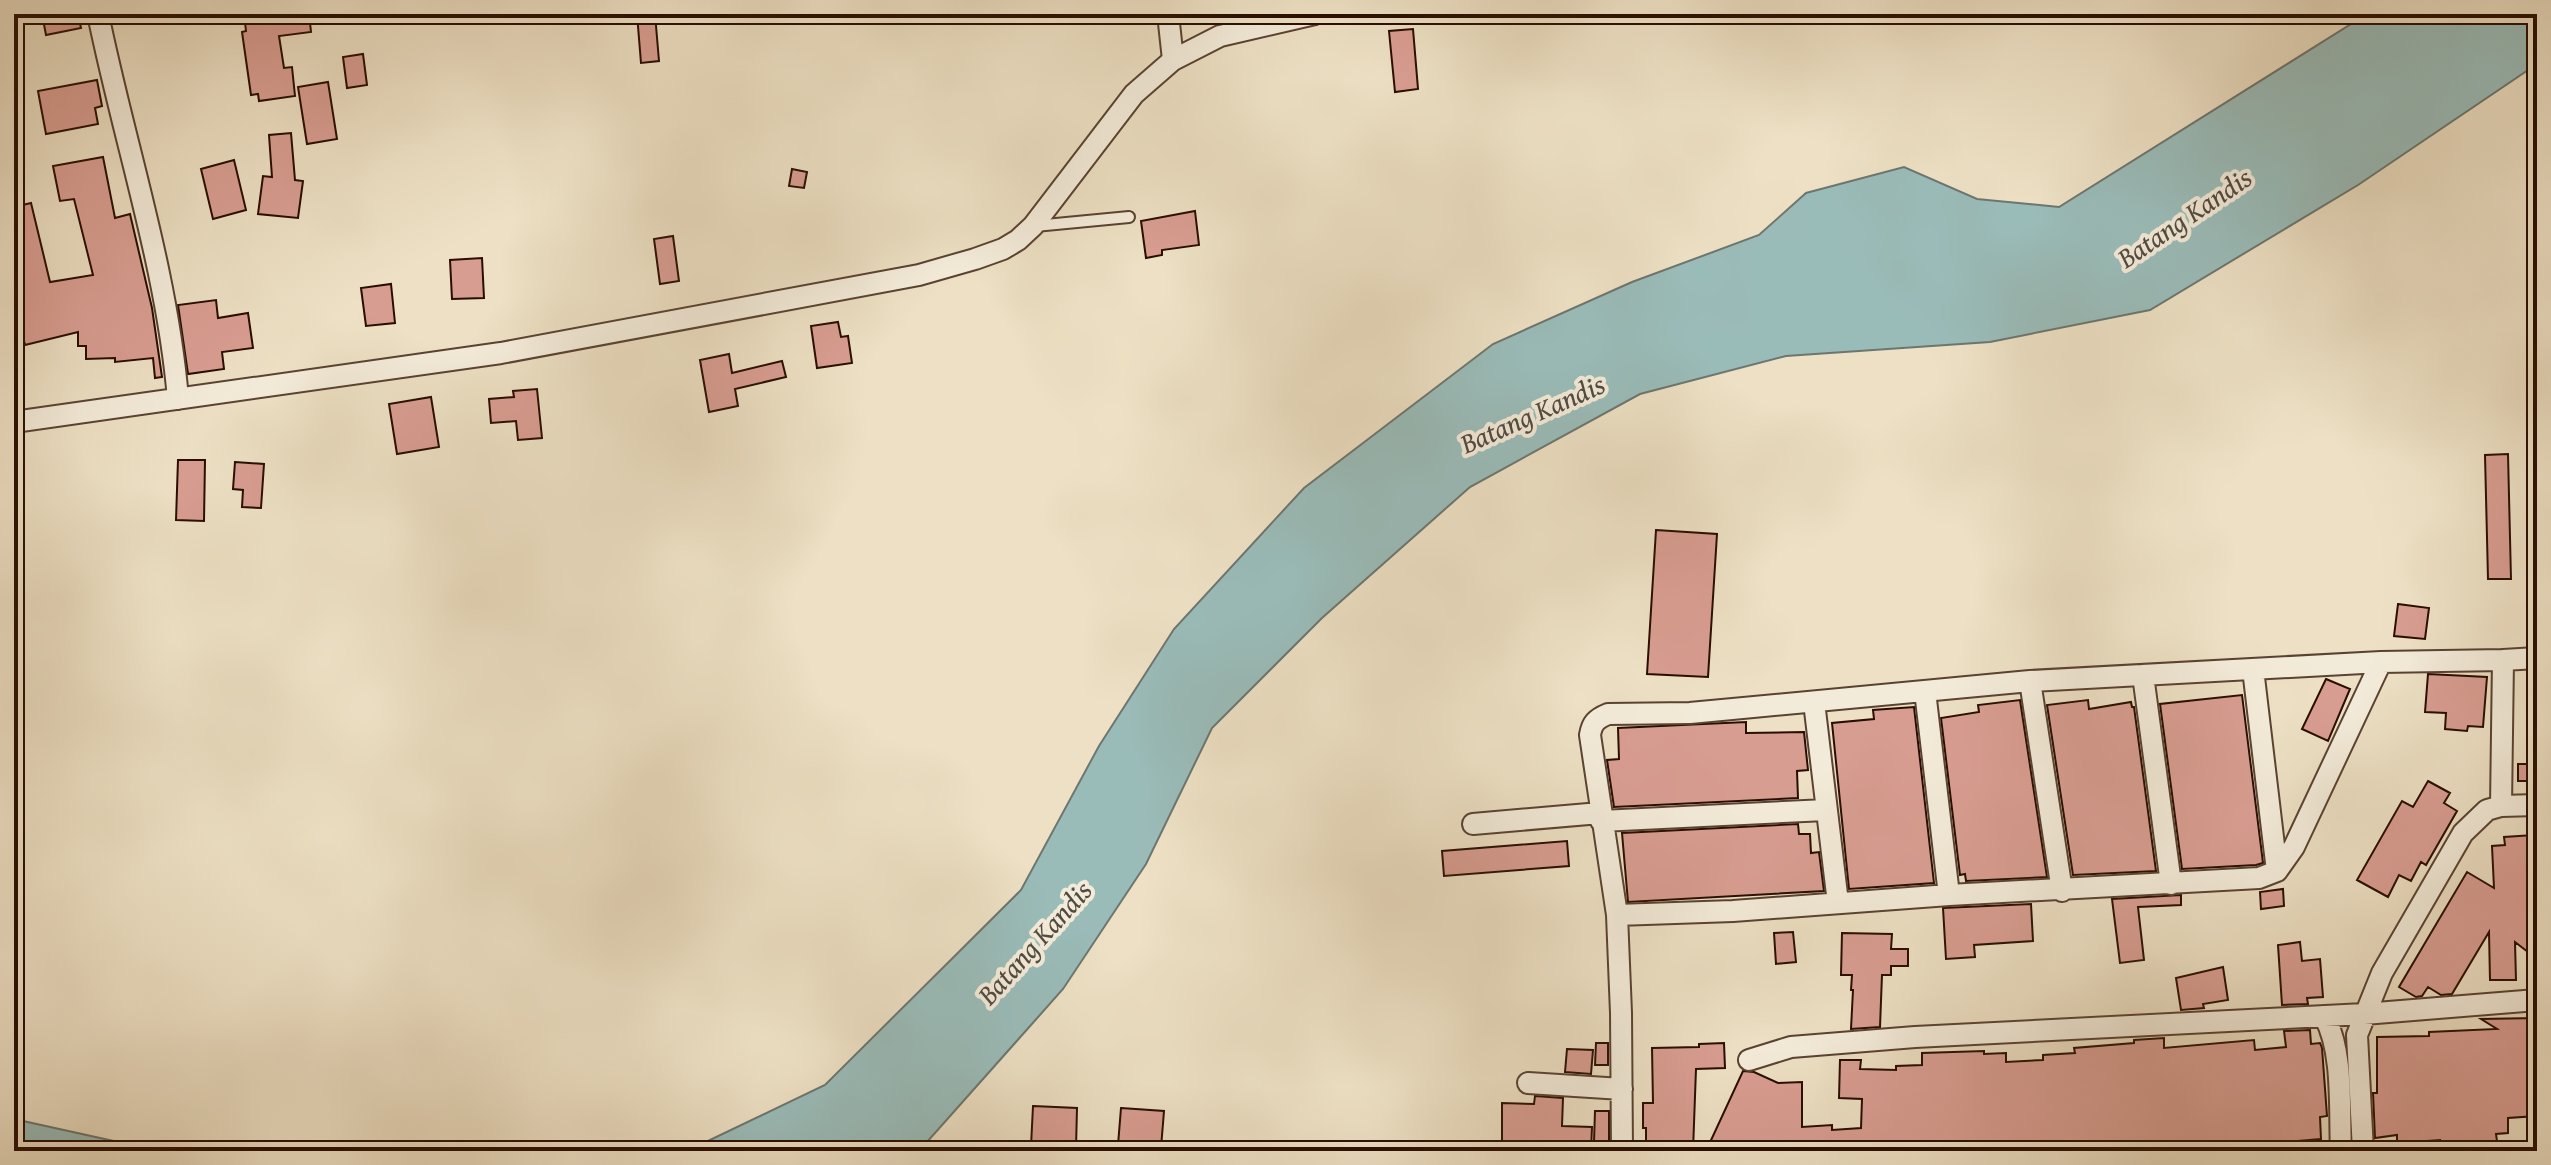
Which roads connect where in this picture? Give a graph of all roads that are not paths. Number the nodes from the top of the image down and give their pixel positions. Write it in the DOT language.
graph roads {
  1 [pos="98,14"];
  2 [pos="1168,14"];
  3 [pos="1315,14"];
  4 [pos="1173,60"];
  5 [pos="1129,217"];
  6 [pos="1033,226"];
  7 [pos="178,399"];
  8 [pos="14,422"];
  9 [pos="2537,658"];
  10 [pos="2503,660"];
  11 [pos="2381,662"];
  12 [pos="2253,669"];
  13 [pos="2143,675"];
  14 [pos="2030,681"];
  15 [pos="1925,691"];
  16 [pos="1814,702"];
  17 [pos="2537,805"];
  18 [pos="2501,806"];
  19 [pos="1826,810"];
  20 [pos="1600,817"];
  21 [pos="1473,824"];
  22 [pos="2277,871"];
  23 [pos="2171,884"];
  24 [pos="2062,891"];
  25 [pos="1949,895"];
  26 [pos="1838,903"];
  27 [pos="1617,915"];
  28 [pos="2537,1000"];
  29 [pos="2364,1014"];
  30 [pos="2324,1016"];
  31 [pos="1749,1060"];
  32 [pos="1528,1083"];
  33 [pos="1622,1089"];
  34 [pos="1622,1151"];
  35 [pos="2341,1151"];
  36 [pos="2363,1151"];
  1 -- 7 [label="street"];
  2 -- 4 [label="street"];
  3 -- 4 [label="street"];
  4 -- 6 [label="street"];
  5 -- 6 [label="lane"];
  6 -- 7 [label="street"];
  7 -- 8 [label="street"];
  9 -- 10 [label="street"];
  10 -- 11 [label="street"];
  10 -- 18 [label="street"];
  11 -- 12 [label="street"];
  11 -- 22 [label="street"];
  12 -- 13 [label="street"];
  12 -- 22 [label="street"];
  13 -- 14 [label="street"];
  13 -- 23 [label="street"];
  14 -- 15 [label="street"];
  14 -- 24 [label="street"];
  15 -- 16 [label="street"];
  15 -- 25 [label="street"];
  16 -- 19 [label="street"];
  16 -- 20 [label="street"];
  17 -- 18 [label="street"];
  18 -- 29 [label="street"];
  19 -- 20 [label="street"];
  19 -- 26 [label="street"];
  20 -- 21 [label="street"];
  20 -- 27 [label="street"];
  22 -- 23 [label="street"];
  23 -- 24 [label="street"];
  24 -- 25 [label="street"];
  25 -- 26 [label="street"];
  26 -- 27 [label="street"];
  27 -- 33 [label="street"];
  28 -- 29 [label="street"];
  29 -- 30 [label="street"];
  29 -- 36 [label="street"];
  30 -- 31 [label="street"];
  30 -- 35 [label="street"];
  32 -- 33 [label="street"];
  33 -- 34 [label="street"];
}
